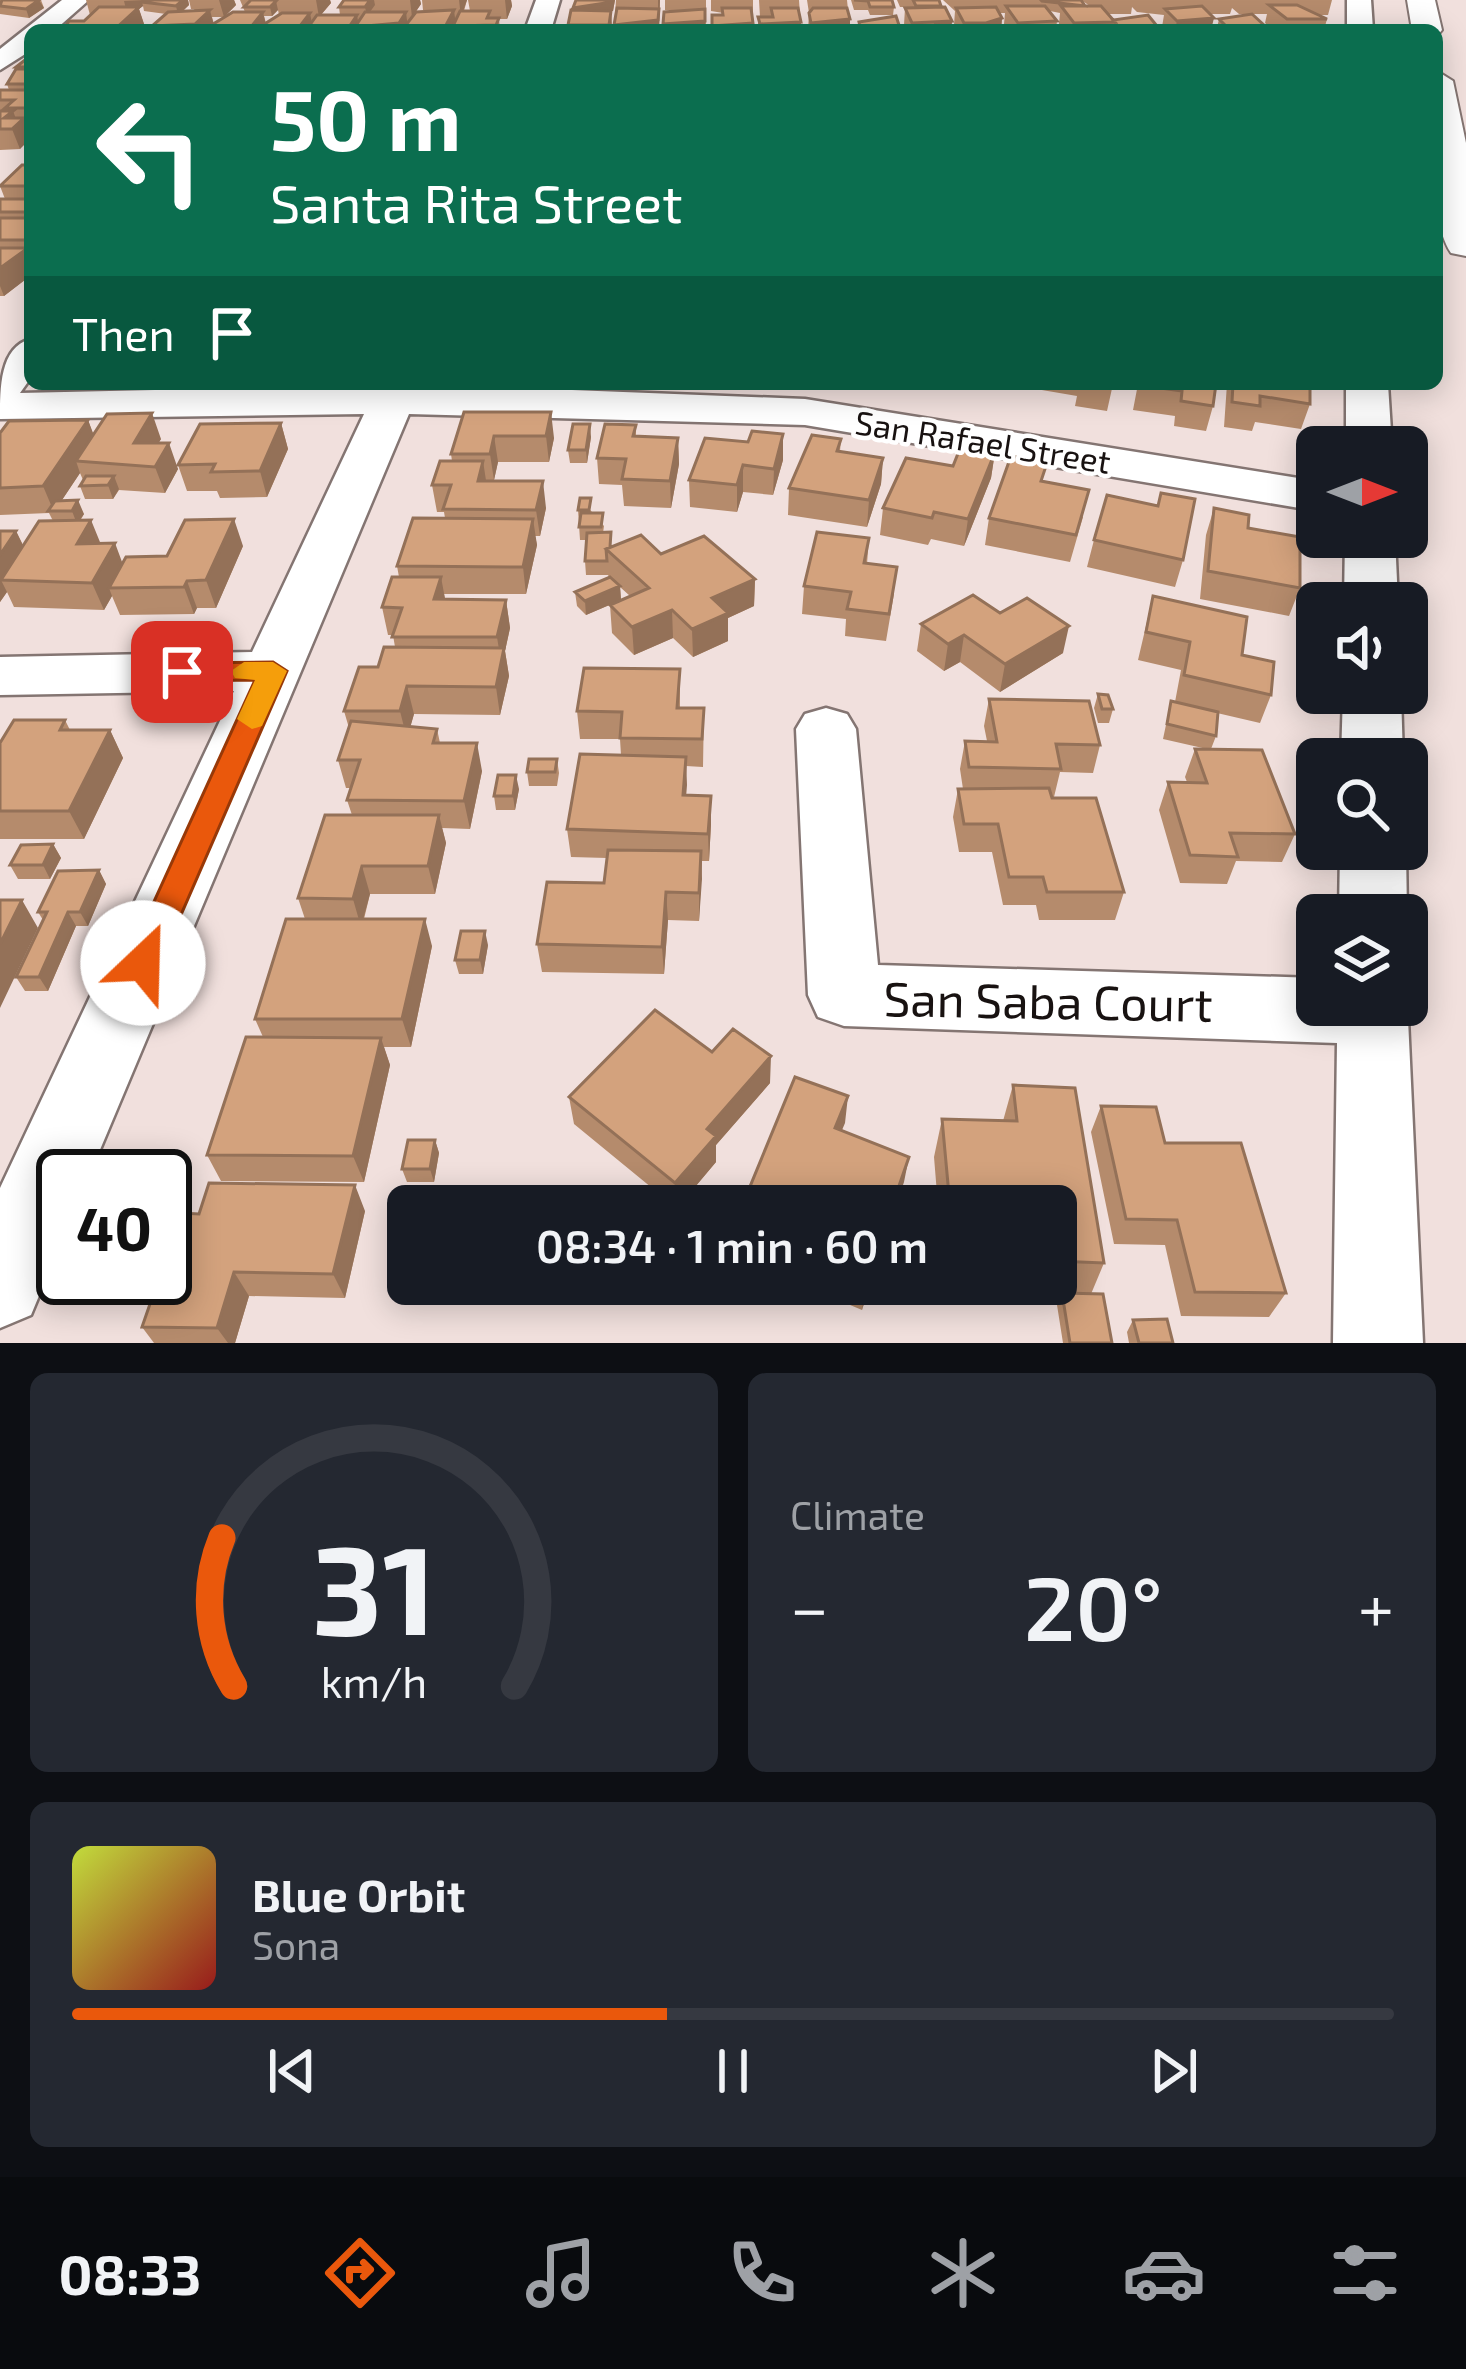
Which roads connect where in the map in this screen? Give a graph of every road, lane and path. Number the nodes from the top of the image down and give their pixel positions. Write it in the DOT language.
graph roads {
  1 [pos="77,0"];
  2 [pos="47,24"];
  3 [pos="1443,115"];
  4 [pos="1466,244"];
  5 [pos="24,360"];
  6 [pos="0,390"];
  7 [pos="1367,390"];
  8 [pos="397,392"];
  9 [pos="804,398"];
  10 [pos="0,406"];
  11 [pos="1368,426"];
  12 [pos="1296,492"];
  13 [pos="273,671"];
  14 [pos="0,676"];
  15 [pos="826,729"];
  16 [pos="1296,1006"];
  17 [pos="1374,1026"];
  18 [pos="25,1172"];
  19 [pos="0,1284"];
  20 [pos="1378,1343"];
  1 -- 2 [label="street"];
  3 -- 4 [label="highway"];
  5 -- 6 [label="street"];
  7 -- 11 [label="street"];
  8 -- 9 [label="street, San Rafael Street"];
  8 -- 10 [label="street, San Rafael Street"];
  8 -- 13 [label="street"];
  9 -- 12 [label="street, San Rafael Street"];
  13 -- 14 [label="street"];
  13 -- 18 [label="street"];
  15 -- 16 [label="street, San Saba Court"];
  17 -- 20 [label="street"];
  18 -- 19 [label="street"];
}
